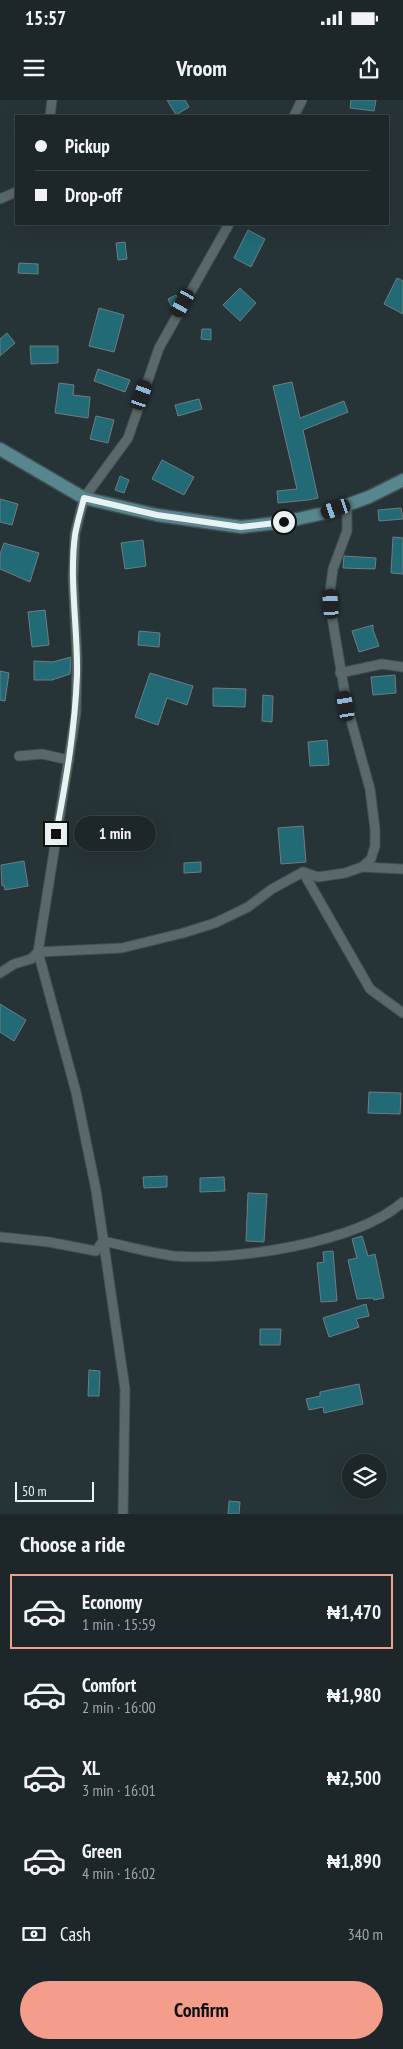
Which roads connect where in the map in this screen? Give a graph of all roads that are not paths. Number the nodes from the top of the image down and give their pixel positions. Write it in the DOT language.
graph roads {
  1 [pos="62,100"];
  2 [pos="302,100"];
  3 [pos="52,103"];
  4 [pos="294,115"];
  5 [pos="15,192"];
  6 [pos="0,199"];
  7 [pos="228,225"];
  8 [pos="0,449"];
  9 [pos="403,480"];
  10 [pos="84,498"];
  11 [pos="347,505"];
  12 [pos="403,667"];
  13 [pos="340,673"];
  14 [pos="19,756"];
  15 [pos="69,760"];
  16 [pos="362,867"];
  17 [pos="403,868"];
  18 [pos="303,872"];
  19 [pos="38,952"];
  20 [pos="0,973"];
  21 [pos="403,1013"];
  22 [pos="403,1202"];
  23 [pos="0,1236"];
  24 [pos="103,1241"];
  25 [pos="123,1514"];
  1 -- 3 [label="street"];
  2 -- 4 [label="street"];
  5 -- 6 [label="street"];
  7 -- 10 [label="street"];
  8 -- 10 [label="street"];
  9 -- 11 [label="street"];
  10 -- 11 [label="street"];
  10 -- 15 [label="street"];
  11 -- 13 [label="street"];
  12 -- 13 [label="street"];
  13 -- 16 [label="street"];
  14 -- 15 [label="street"];
  15 -- 19 [label="street"];
  16 -- 17 [label="street"];
  16 -- 18 [label="street"];
  18 -- 19 [label="street"];
  18 -- 21 [label="street"];
  19 -- 20 [label="street"];
  19 -- 24 [label="street"];
  22 -- 24 [label="street"];
  23 -- 24 [label="street"];
  24 -- 25 [label="street"];
}
